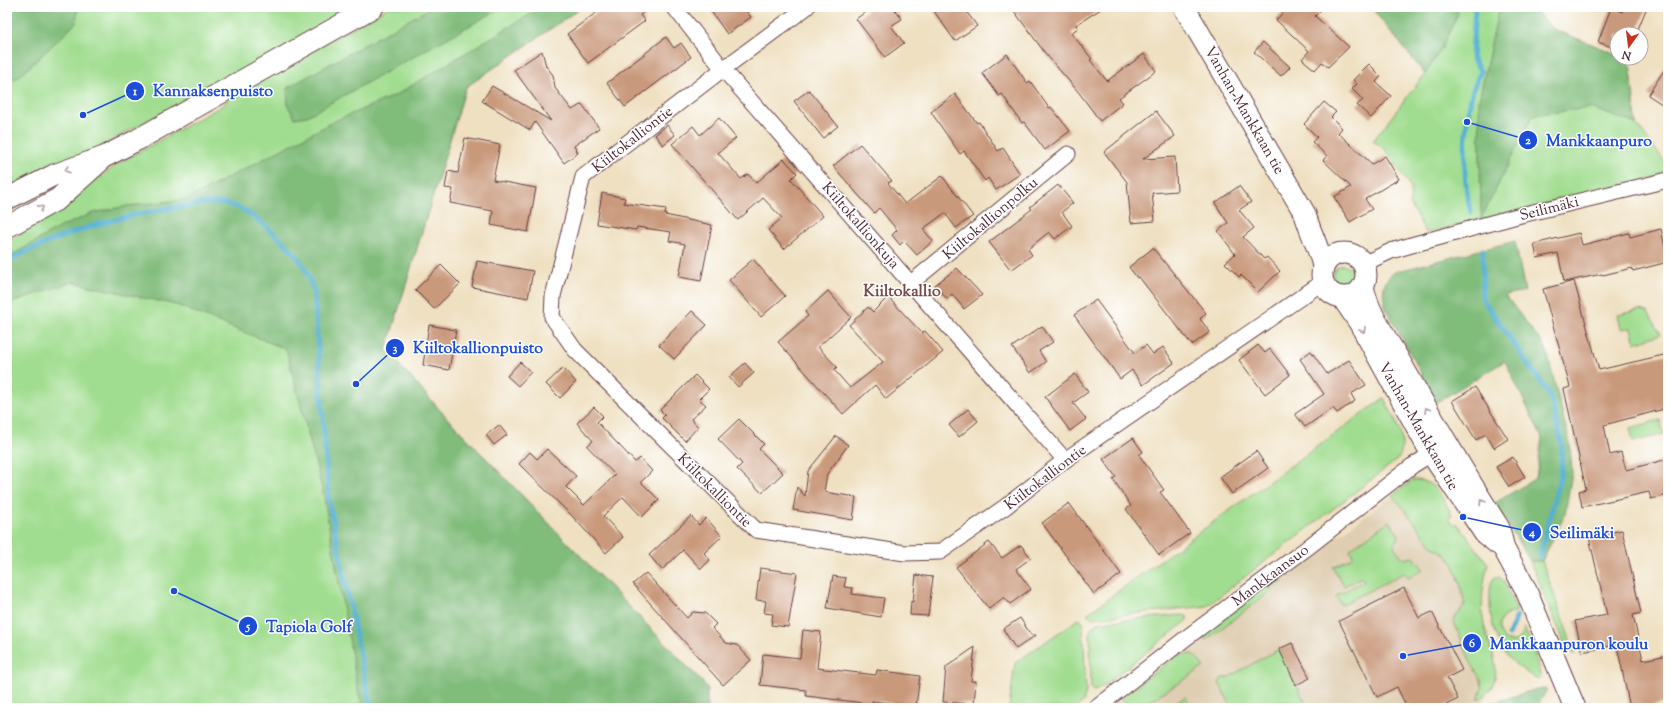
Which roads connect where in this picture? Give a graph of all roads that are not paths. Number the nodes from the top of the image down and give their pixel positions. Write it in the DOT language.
graph roads {
  1 [pos="373,7"];
  2 [pos="674,7"];
  3 [pos="807,7"];
  4 [pos="1184,7"];
  5 [pos="723,69"];
  6 [pos="1068,154"];
  7 [pos="104,157"];
  8 [pos="1668,180"];
  9 [pos="7,199"];
  10 [pos="1304,214"];
  11 [pos="7,227"];
  12 [pos="1355,259"];
  13 [pos="1323,274"];
  14 [pos="911,283"];
  15 [pos="1363,286"];
  16 [pos="1342,298"];
  17 [pos="1439,448"];
  18 [pos="1065,460"];
  19 [pos="1096,708"];
  20 [pos="1574,708"];
  1 -- 7 [label="main road"];
  2 -- 5 [label="street, Kiiltokallionkuja"];
  3 -- 5 [label="street, Kiiltokalliontie"];
  4 -- 10 [label="main road, Vanhan-Mankkaan tie"];
  5 -- 14 [label="street, Kiiltokallionkuja"];
  5 -- 18 [label="street, Kiiltokalliontie"];
  6 -- 14 [label="street, Kiiltokallionpolku"];
  7 -- 9 [label="main road, one-way"];
  11 -- 7 [label="main road, one-way"];
  8 -- 12 [label="street, Seilimäki"];
  10 -- 12 [label="main road, Vanhan-Mankkaan tie"];
  10 -- 13 [label="main road, Vanhan-Mankkaan tie"];
  12 -- 13 [label="main road"];
  12 -- 15 [label="main road"];
  13 -- 16 [label="main road"];
  13 -- 18 [label="street, Kiiltokalliontie"];
  14 -- 18 [label="street, Kiiltokallionkuja"];
  15 -- 16 [label="main road"];
  17 -- 15 [label="main road, Vanhan-Mankkaan tie, one-way"];
  16 -- 17 [label="main road, Vanhan-Mankkaan tie, one-way"];
  17 -- 19 [label="street, Mankkaansuo"];
  17 -- 20 [label="main road, Vanhan-Mankkaan tie"];
}
